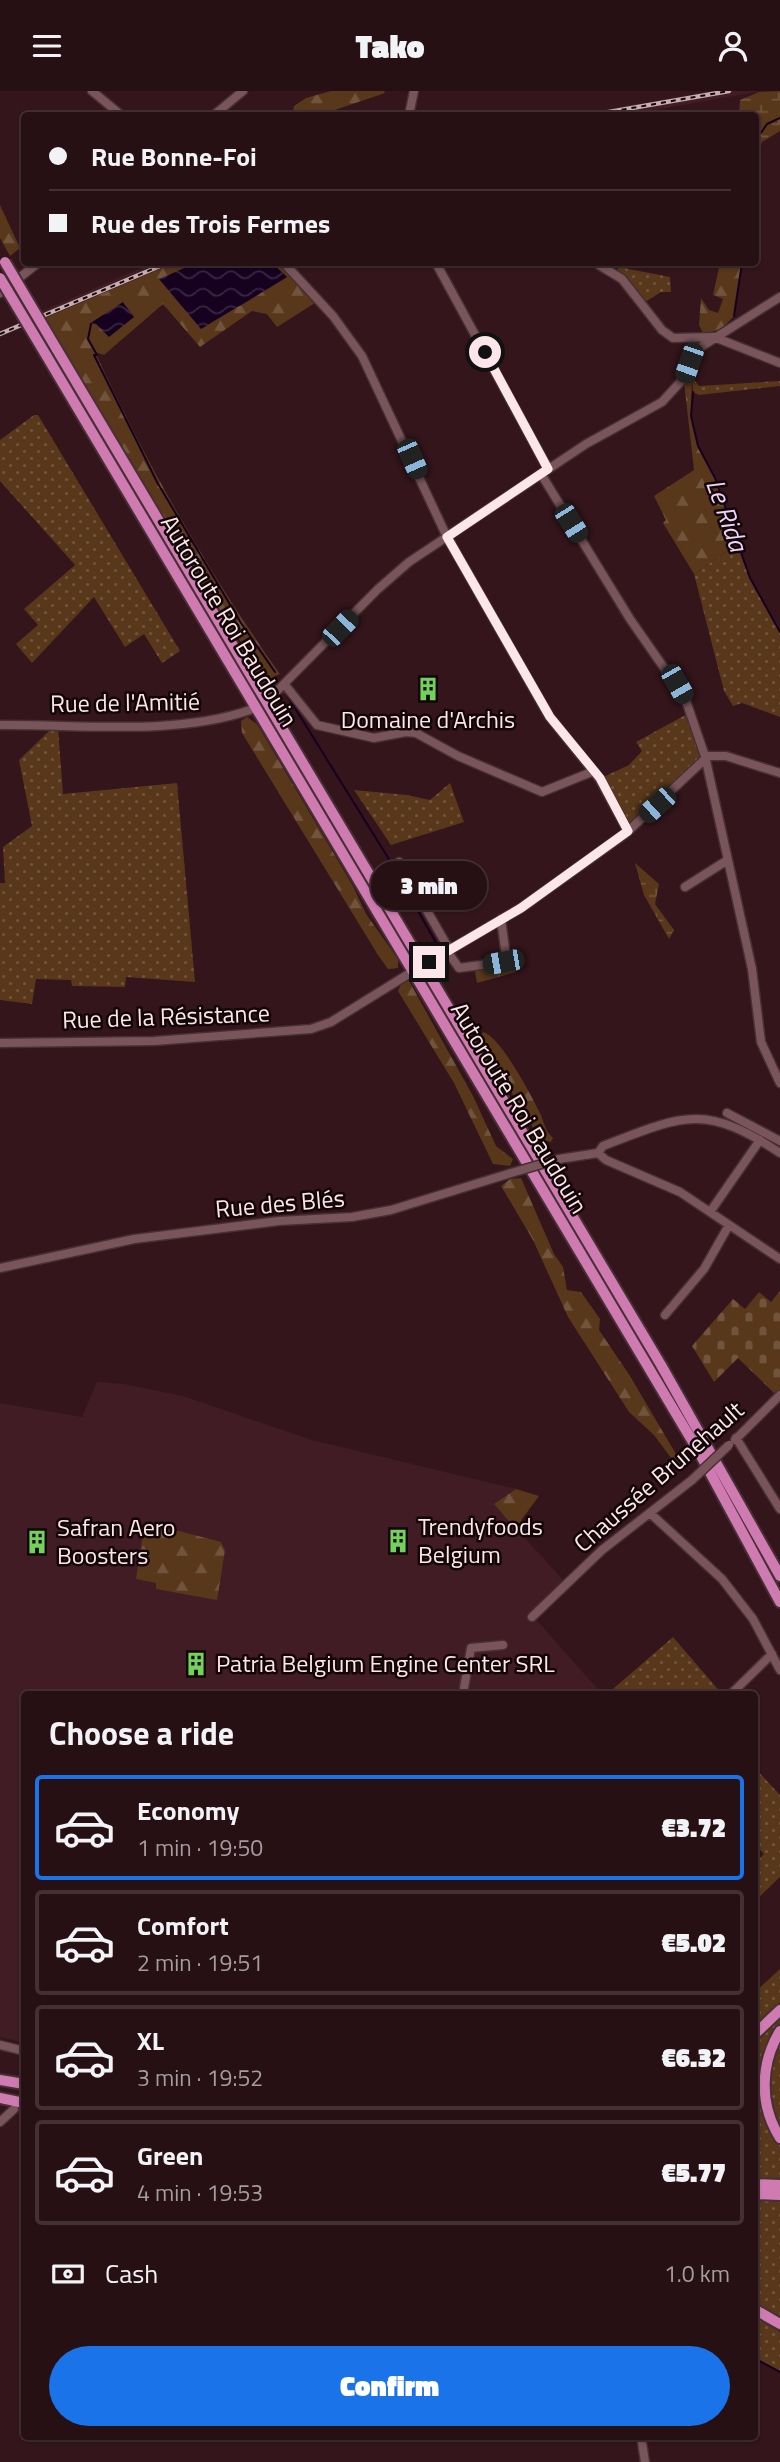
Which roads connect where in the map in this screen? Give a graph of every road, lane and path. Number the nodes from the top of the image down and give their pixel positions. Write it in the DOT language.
graph roads {
  1 [pos="92,91"];
  2 [pos="243,91"];
  3 [pos="414,91"];
  4 [pos="117,112"];
  5 [pos="218,112"];
  6 [pos="410,112"];
  7 [pos="2,258"];
  8 [pos="34,266"];
  9 [pos="288,266"];
  10 [pos="438,266"];
  11 [pos="601,266"];
  12 [pos="0,278"];
  13 [pos="0,293"];
  14 [pos="780,297"];
  15 [pos="714,337"];
  16 [pos="688,338"];
  17 [pos="689,363"];
  18 [pos="780,363"];
  19 [pos="545,471"];
  20 [pos="447,537"];
  21 [pos="285,685"];
  22 [pos="271,698"];
  23 [pos="250,710"];
  24 [pos="0,725"];
  25 [pos="705,757"];
  26 [pos="594,771"];
  27 [pos="780,773"];
  28 [pos="628,831"];
  29 [pos="726,861"];
  30 [pos="399,862"];
  31 [pos="685,887"];
  32 [pos="501,919"];
  33 [pos="448,950"];
  34 [pos="429,962"];
  35 [pos="407,975"];
  36 [pos="0,1043"];
  37 [pos="780,1083"];
  38 [pos="727,1113"];
  39 [pos="760,1140"];
  40 [pos="780,1141"];
  41 [pos="597,1153"];
  42 [pos="780,1153"];
  43 [pos="710,1212"];
  44 [pos="729,1224"];
  45 [pos="780,1259"];
  46 [pos="0,1268"];
  47 [pos="665,1315"];
  48 [pos="780,1395"];
  49 [pos="736,1438"];
  50 [pos="780,1509"];
  51 [pos="651,1514"];
  52 [pos="780,1576"];
  53 [pos="780,1602"];
  54 [pos="532,1617"];
  55 [pos="503,1645"];
  56 [pos="772,1654"];
  57 [pos="780,1670"];
  58 [pos="463,1691"];
  59 [pos="733,1691"];
  60 [pos="780,2010"];
  61 [pos="758,2031"];
  62 [pos="780,2031"];
  63 [pos="0,2045"];
  64 [pos="21,2050"];
  65 [pos="0,2080"];
  66 [pos="21,2084"];
  67 [pos="0,2098"];
  68 [pos="21,2102"];
  69 [pos="14,2109"];
  70 [pos="0,2122"];
  71 [pos="780,2138"];
  72 [pos="758,2184"];
  73 [pos="780,2185"];
  74 [pos="758,2194"];
  75 [pos="780,2195"];
  76 [pos="758,2311"];
  77 [pos="780,2324"];
  78 [pos="642,2440"];
  79 [pos="645,2462"];
  1 -- 4 [label="street"];
  2 -- 5 [label="street"];
  3 -- 6 [label="street"];
  7 -- 52 [label="highway, Autoroute Roi Baudouin, bridge"];
  8 -- 13 [label="street"];
  9 -- 20 [label="street"];
  10 -- 19 [label="street"];
  11 -- 16 [label="street"];
  12 -- 53 [label="highway, Autoroute Roi Baudouin, bridge"];
  14 -- 15 [label="street"];
  15 -- 16 [label="street"];
  15 -- 17 [label="street"];
  15 -- 18 [label="street"];
  16 -- 17 [label="street"];
  17 -- 19 [label="street"];
  19 -- 20 [label="street"];
  19 -- 25 [label="street"];
  20 -- 21 [label="street"];
  20 -- 26 [label="street"];
  21 -- 22 [label="street"];
  21 -- 26 [label="street"];
  23 -- 24 [label="street, Rue de l'Amitié"];
  25 -- 27 [label="street"];
  25 -- 28 [label="street"];
  25 -- 29 [label="street"];
  26 -- 28 [label="street"];
  28 -- 32 [label="street"];
  29 -- 31 [label="street"];
  29 -- 37 [label="street"];
  30 -- 33 [label="street"];
  32 -- 33 [label="street"];
  32 -- 33 [label="street"];
  33 -- 34 [label="street"];
  35 -- 36 [label="street, Rue de la Résistance"];
  38 -- 40 [label="street"];
  39 -- 41 [label="street, Rue des Blés"];
  39 -- 42 [label="street, Rue des Blés"];
  39 -- 43 [label="street"];
  41 -- 43 [label="street"];
  41 -- 46 [label="street, Rue des Blés, bridge"];
  43 -- 44 [label="street"];
  44 -- 45 [label="street"];
  44 -- 47 [label="street"];
  48 -- 49 [label="street, Chaussée Brunehault"];
  49 -- 50 [label="street"];
  49 -- 51 [label="street, Chaussée Brunehault, bridge"];
  51 -- 54 [label="street, Chaussée Brunehault"];
  51 -- 56 [label="street"];
  55 -- 58 [label="street"];
  56 -- 57 [label="street"];
  56 -- 59 [label="street"];
  60 -- 61 [label="highway"];
  62 -- 71 [label="highway"];
  63 -- 64 [label="street"];
  65 -- 66 [label="highway"];
  67 -- 68 [label="highway"];
  69 -- 70 [label="street"];
  72 -- 73 [label="highway"];
  74 -- 75 [label="highway"];
  76 -- 77 [label="highway"];
  78 -- 79 [label="street"];
}
